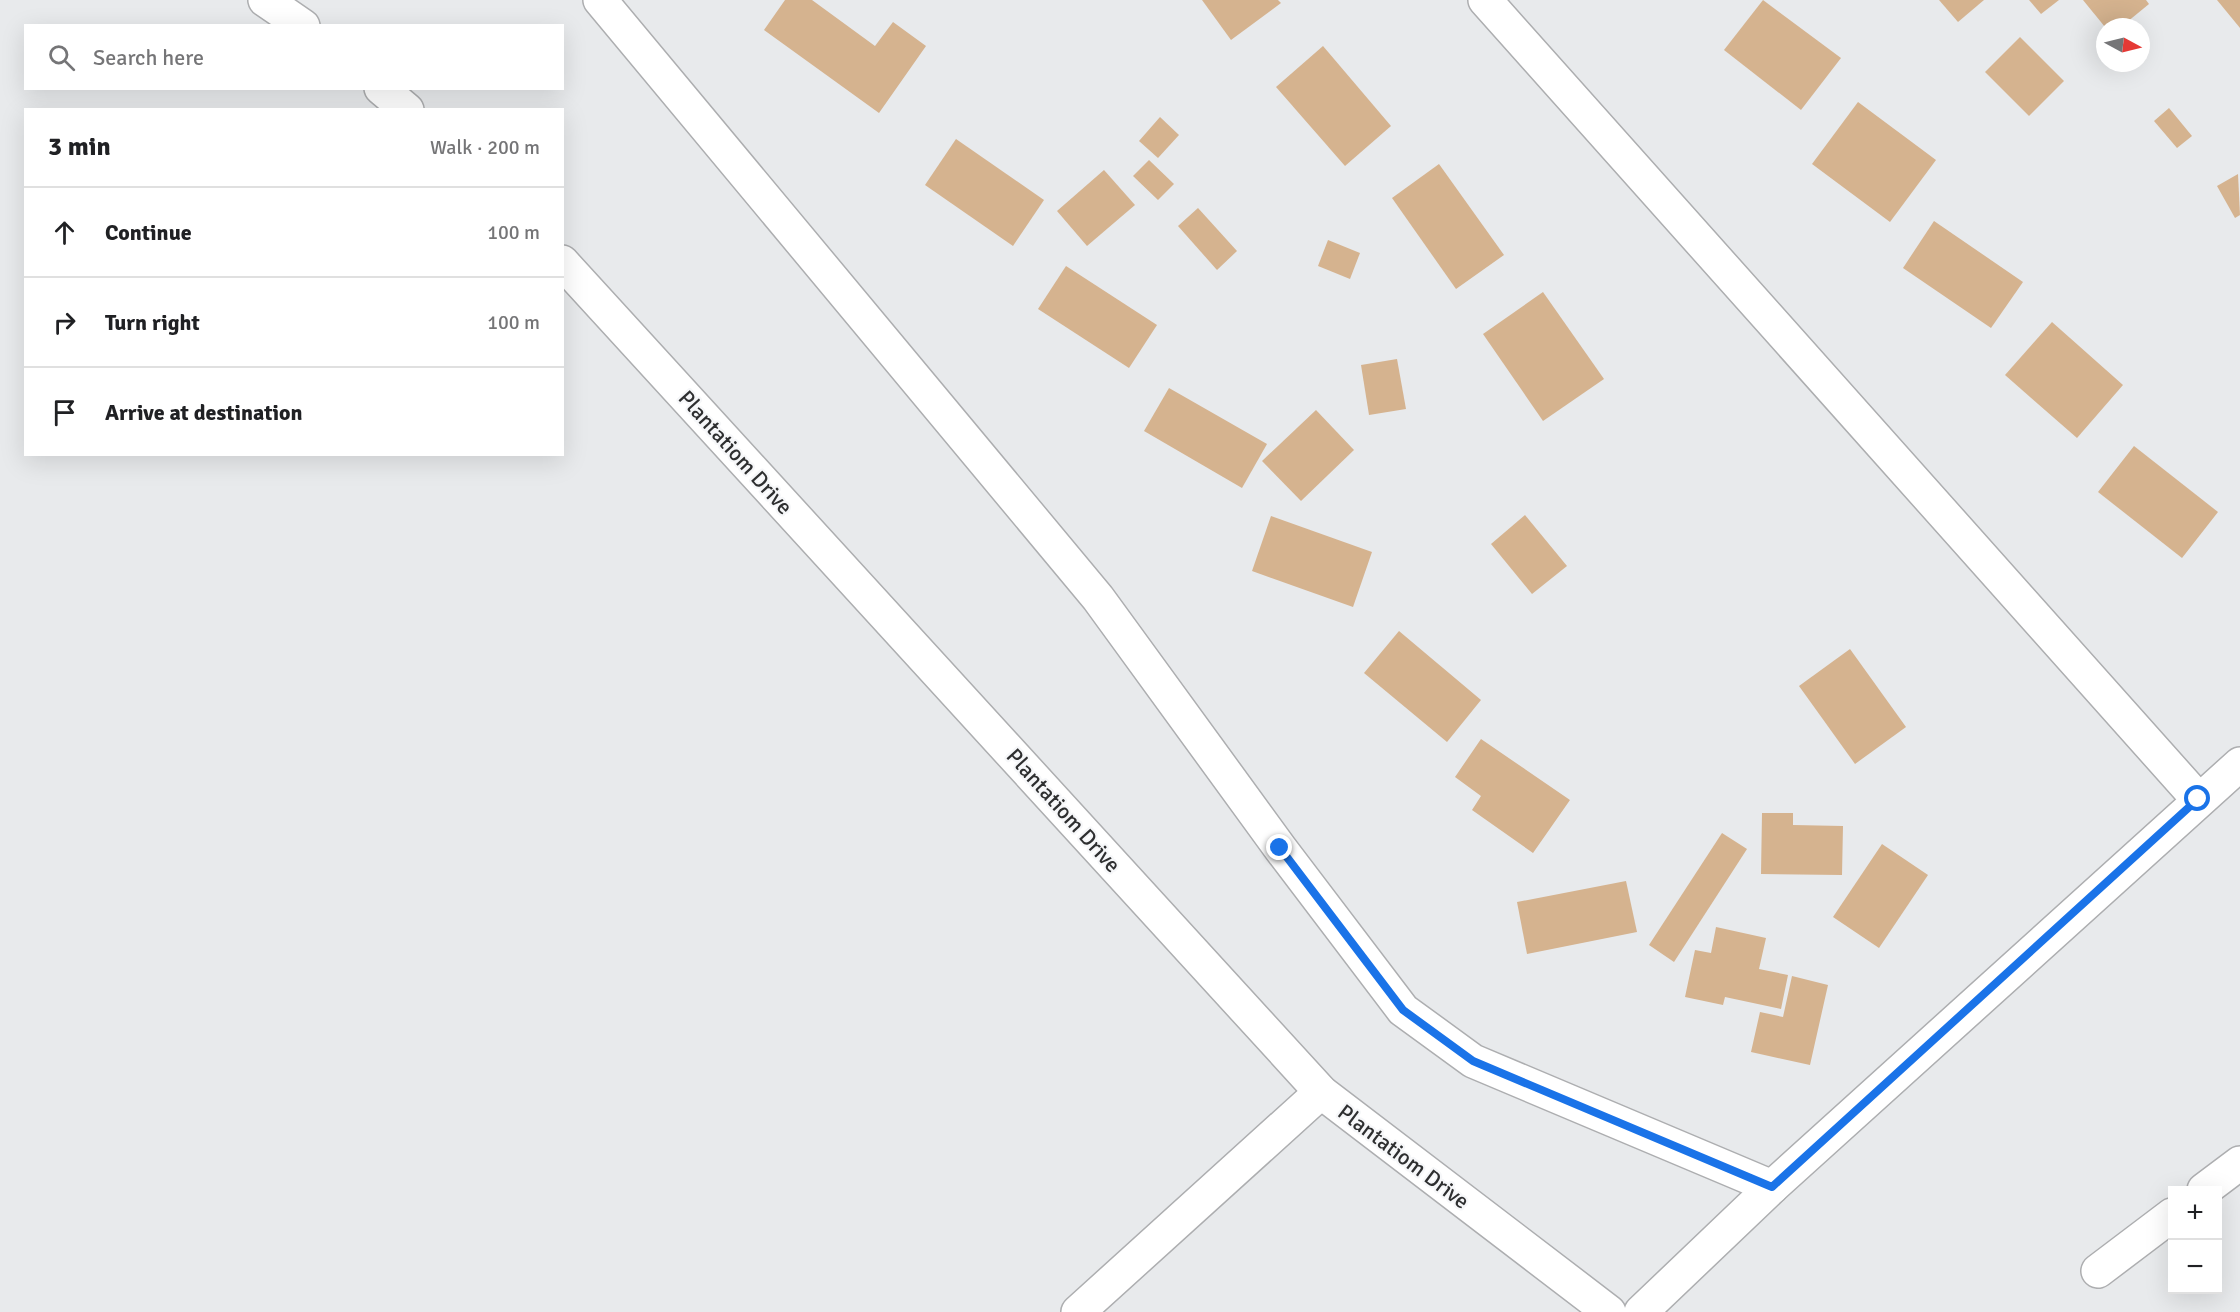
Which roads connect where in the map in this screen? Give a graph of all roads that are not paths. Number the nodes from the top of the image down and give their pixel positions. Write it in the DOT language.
graph roads {
  1 [pos="265,0"];
  2 [pos="600,0"];
  3 [pos="1485,0"];
  4 [pos="300,24"];
  5 [pos="383,90"];
  6 [pos="405,108"];
  7 [pos="564,264"];
  8 [pos="2240,764"];
  9 [pos="2198,799"];
  10 [pos="1321,1092"];
  11 [pos="2240,1163"];
  12 [pos="2210,1186"];
  13 [pos="1772,1187"];
  14 [pos="2168,1218"];
  15 [pos="2098,1271"];
  16 [pos="1078,1312"];
  17 [pos="1609,1312"];
  18 [pos="1641,1312"];
  1 -- 4 [label="street"];
  2 -- 13 [label="street"];
  3 -- 9 [label="street"];
  5 -- 6 [label="street"];
  7 -- 10 [label="street, Plantatiom Drive"];
  8 -- 9 [label="street"];
  9 -- 13 [label="street"];
  10 -- 16 [label="street"];
  10 -- 17 [label="street, Plantatiom Drive"];
  11 -- 12 [label="street"];
  13 -- 18 [label="street"];
  14 -- 15 [label="street"];
}
